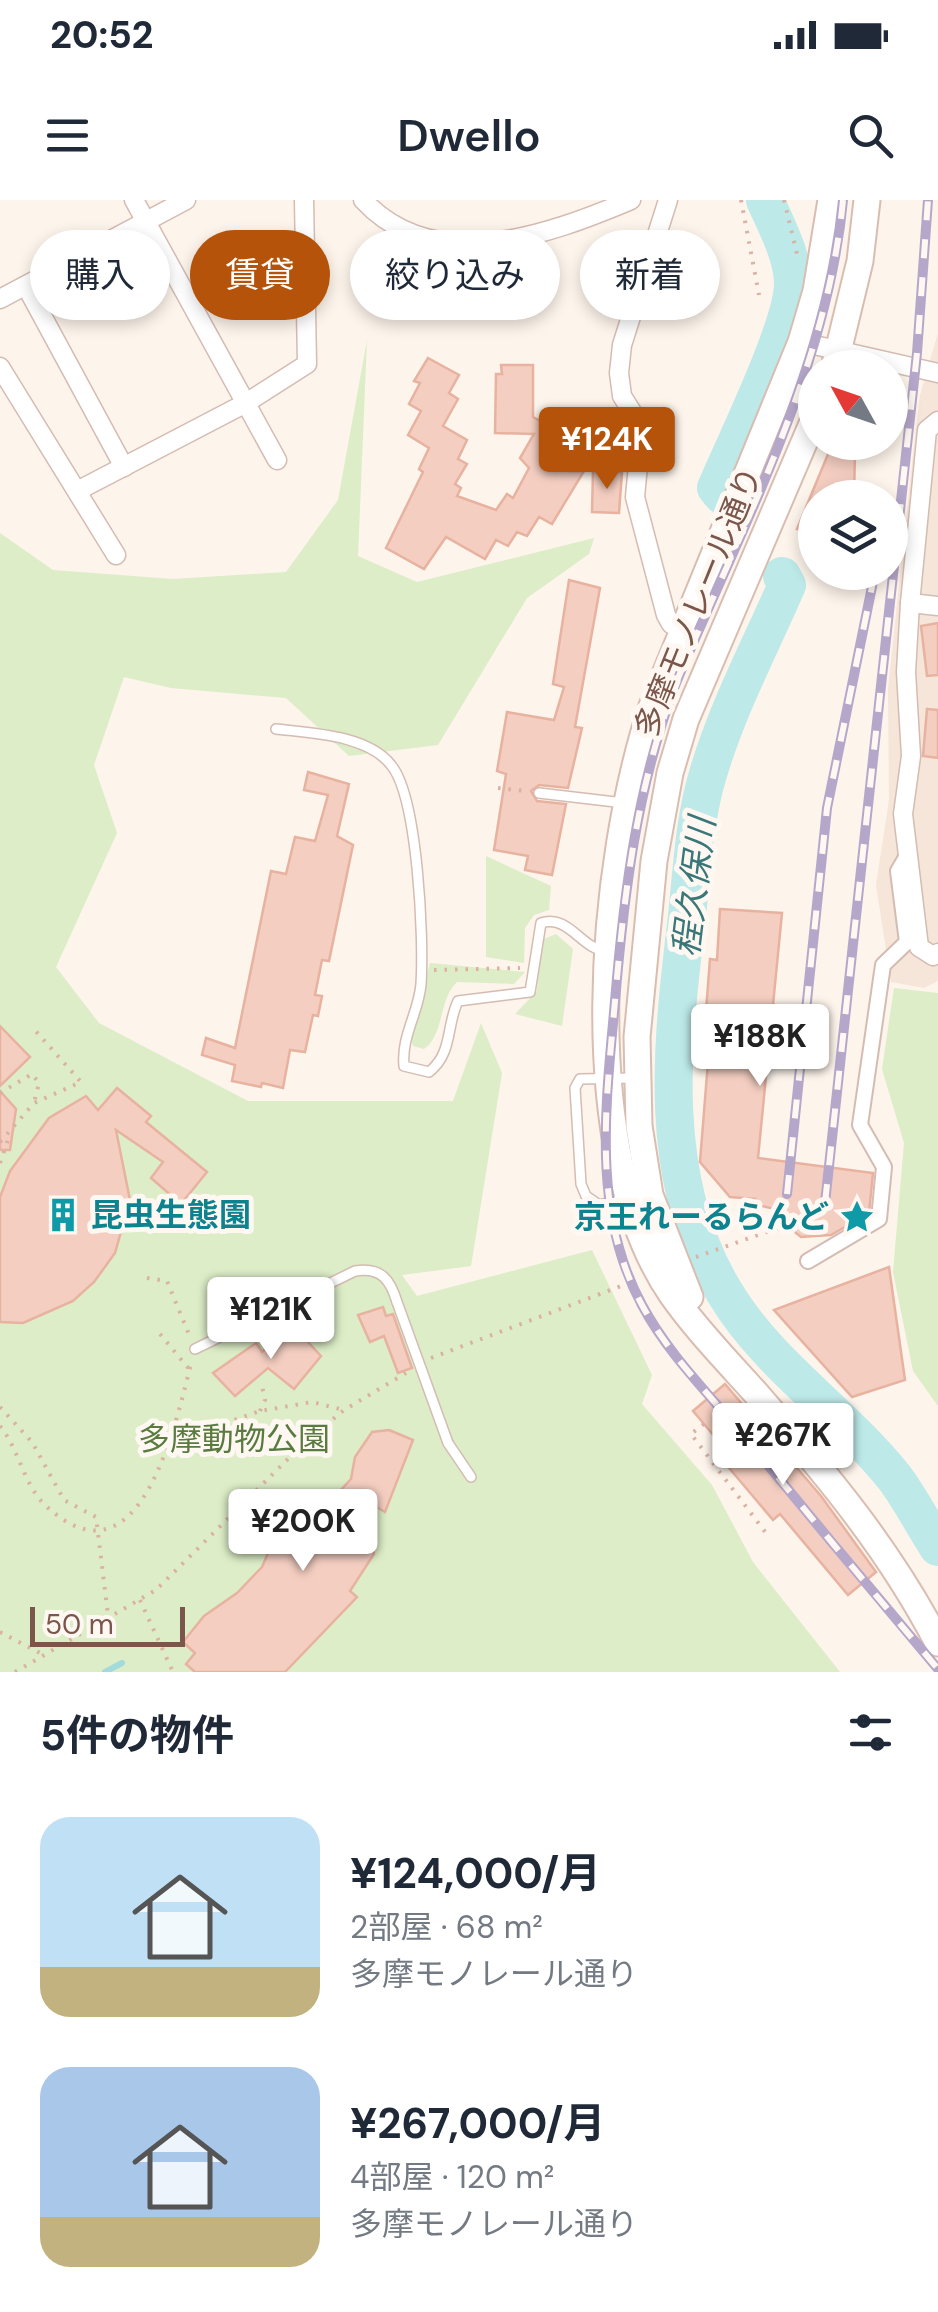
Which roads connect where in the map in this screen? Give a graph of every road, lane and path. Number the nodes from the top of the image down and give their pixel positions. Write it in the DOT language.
graph roads {
  1 [pos="134,200"];
  2 [pos="186,200"];
  3 [pos="304,200"];
  4 [pos="362,200"];
  5 [pos="631,200"];
  6 [pos="668,200"];
  7 [pos="741,200"];
  8 [pos="784,200"];
  9 [pos="831,200"];
  10 [pos="867,200"];
  11 [pos="146,222"];
  12 [pos="798,258"];
  13 [pos="26,286"];
  14 [pos="758,295"];
  15 [pos="0,299"];
  16 [pos="801,342"];
  17 [pos="817,350"];
  18 [pos="838,350"];
  19 [pos="0,367"];
  20 [pos="908,369"];
  21 [pos="938,373"];
  22 [pos="246,403"];
  23 [pos="938,421"];
  24 [pos="584,444"];
  25 [pos="640,444"];
  26 [pos="798,458"];
  27 [pos="277,460"];
  28 [pos="124,467"];
  29 [pos="79,490"];
  30 [pos="116,555"];
  31 [pos="910,602"];
  32 [pos="938,606"];
  33 [pos="684,630"];
  34 [pos="276,729"];
  35 [pos="498,788"];
  36 [pos="540,792"];
  37 [pos="627,803"];
  38 [pos="908,854"];
  39 [pos="609,951"];
  40 [pos="938,954"];
  41 [pos="535,968"];
  42 [pos="420,970"];
  43 [pos="34,1028"];
  44 [pos="607,1078"];
  45 [pos="637,1078"];
  46 [pos="0,1093"];
  47 [pos="34,1103"];
  48 [pos="11,1134"];
  49 [pos="0,1142"];
  50 [pos="0,1163"];
  51 [pos="640,1197"];
  52 [pos="786,1224"];
  53 [pos="696,1258"];
  54 [pos="808,1261"];
  55 [pos="148,1278"];
  56 [pos="644,1278"];
  57 [pos="160,1334"];
  58 [pos="195,1349"];
  59 [pos="425,1362"];
  60 [pos="189,1369"];
  61 [pos="409,1372"];
  62 [pos="261,1380"];
  63 [pos="0,1406"];
  64 [pos="344,1410"];
  65 [pos="260,1411"];
  66 [pos="174,1423"];
  67 [pos="704,1424"];
  68 [pos="0,1426"];
  69 [pos="471,1477"];
  70 [pos="101,1530"];
  71 [pos="769,1537"];
  72 [pos="140,1600"];
  73 [pos="108,1615"];
  74 [pos="0,1632"];
  75 [pos="938,1643"];
  76 [pos="42,1654"];
  77 [pos="16,1672"];
  78 [pos="173,1672"];
  1 -- 11 [label="street"];
  2 -- 11 [label="street"];
  3 -- 22 [label="street"];
  4 -- 5 [label="street"];
  6 -- 25 [label="street"];
  7 -- 14 [label="path"];
  8 -- 12 [label="path"];
  9 -- 16 [label="main road, 多摩モノレール通り"];
  10 -- 18 [label="main road"];
  11 -- 13 [label="street"];
  11 -- 22 [label="street"];
  13 -- 15 [label="street"];
  13 -- 28 [label="street"];
  16 -- 17 [label="street"];
  16 -- 33 [label="main road, 多摩モノレール通り"];
  19 -- 29 [label="street"];
  20 -- 21 [label="street"];
  22 -- 27 [label="street"];
  22 -- 28 [label="street"];
  23 -- 31 [label="street"];
  24 -- 25 [label="path"];
  25 -- 33 [label="street"];
  26 -- 45 [label="main road, 多摩モノレール通り"];
  28 -- 29 [label="street"];
  29 -- 30 [label="street"];
  31 -- 32 [label="street"];
  31 -- 38 [label="street"];
  33 -- 37 [label="main road, 多摩モノレール通り"];
  34 -- 42 [label="lane"];
  35 -- 36 [label="path"];
  36 -- 37 [label="lane"];
  37 -- 39 [label="main road, 多摩モノレール通り"];
  38 -- 40 [label="street"];
  38 -- 54 [label="street"];
  39 -- 41 [label="lane"];
  39 -- 44 [label="main road, 多摩モノレール通り"];
  41 -- 42 [label="path"];
  41 -- 42 [label="lane"];
  43 -- 47 [label="path"];
  44 -- 45 [label="lane"];
  44 -- 51 [label="main road, 多摩モノレール通り"];
  44 -- 51 [label="lane"];
  45 -- 51 [label="main road, 多摩モノレール通り"];
  46 -- 47 [label="path"];
  47 -- 48 [label="path"];
  48 -- 49 [label="path"];
  48 -- 50 [label="path"];
  51 -- 75 [label="main road, 多摩モノレール通り"];
  52 -- 53 [label="path"];
  55 -- 58 [label="path"];
  56 -- 59 [label="path"];
  57 -- 60 [label="path"];
  58 -- 60 [label="path"];
  58 -- 69 [label="lane, bridge"];
  60 -- 66 [label="path"];
  61 -- 64 [label="path"];
  62 -- 65 [label="path"];
  63 -- 70 [label="path"];
  64 -- 65 [label="path"];
  64 -- 72 [label="path"];
  65 -- 66 [label="path"];
  66 -- 70 [label="path"];
  67 -- 71 [label="path"];
  68 -- 70 [label="path"];
  70 -- 73 [label="path"];
  72 -- 73 [label="path"];
  72 -- 78 [label="path"];
  73 -- 76 [label="path"];
  74 -- 76 [label="path"];
  76 -- 77 [label="path"];
}
